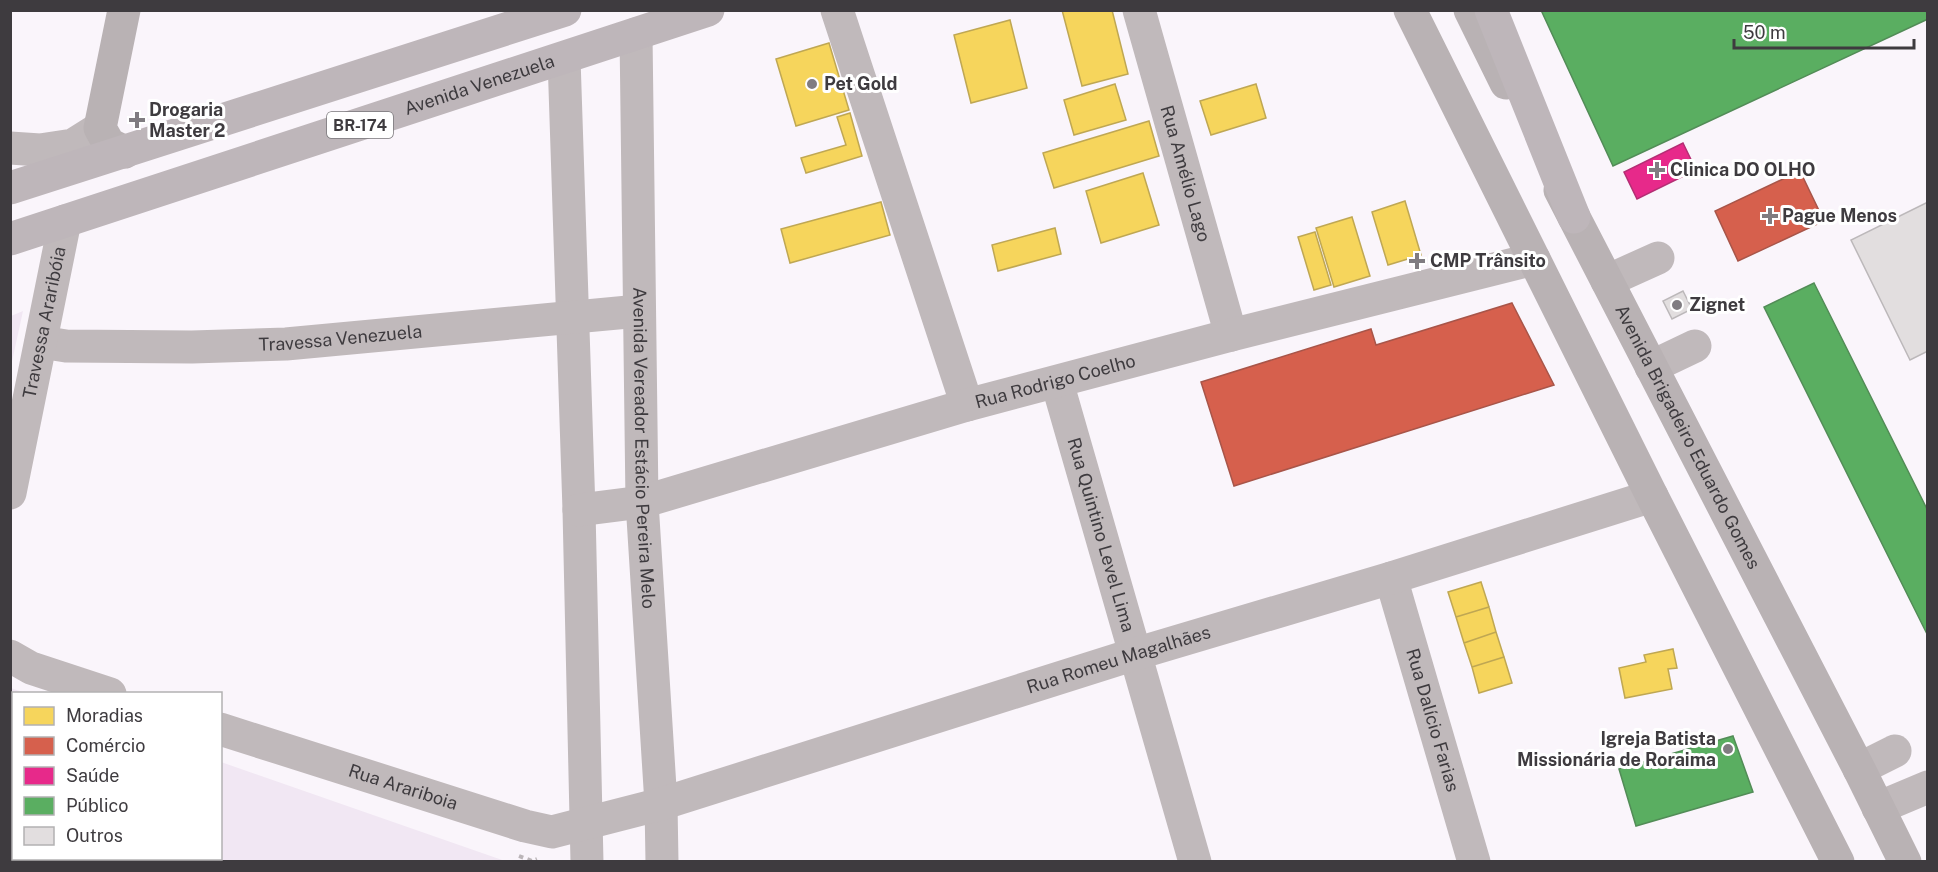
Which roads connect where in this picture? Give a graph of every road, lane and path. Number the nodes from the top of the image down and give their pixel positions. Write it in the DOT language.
graph roads {
  1 [pos="124,10"];
  2 [pos="565,10"];
  3 [pos="708,10"];
  4 [pos="837,10"];
  5 [pos="1139,10"];
  6 [pos="1410,10"];
  7 [pos="1470,10"];
  8 [pos="1491,10"];
  9 [pos="636,34"];
  10 [pos="564,58"];
  11 [pos="279,101"];
  12 [pos="100,128"];
  13 [pos="10,148"];
  14 [pos="278,151"];
  15 [pos="125,152"];
  16 [pos="10,188"];
  17 [pos="1574,217"];
  18 [pos="65,221"];
  19 [pos="10,239"];
  20 [pos="1658,258"];
  21 [pos="1534,259"];
  22 [pos="1607,281"];
  23 [pos="639,311"];
  24 [pos="572,318"];
  25 [pos="1231,334"];
  26 [pos="40,342"];
  27 [pos="1695,346"];
  28 [pos="1651,367"];
  29 [pos="1057,382"];
  30 [pos="967,405"];
  31 [pos="10,493"];
  32 [pos="1652,496"];
  33 [pos="642,502"];
  34 [pos="579,510"];
  35 [pos="1391,578"];
  36 [pos="1135,654"];
  37 [pos="10,656"];
  38 [pos="107,692"];
  39 [pos="222,730"];
  40 [pos="1895,751"];
  41 [pos="1859,769"];
  42 [pos="1928,787"];
  43 [pos="661,804"];
  44 [pos="1878,808"];
  45 [pos="585,850"];
  46 [pos="662,861"];
  47 [pos="1195,861"];
  48 [pos="1474,861"];
  49 [pos="1838,861"];
  50 [pos="1905,861"];
  1 -- 12 [label="main road"];
  2 -- 11 [label="highway, BR-174"];
  3 -- 9 [label="highway, Avenida Venezuela / BR-174"];
  4 -- 30 [label="street"];
  5 -- 25 [label="street, Rua Amélio Lago"];
  6 -- 21 [label="main road"];
  7 -- 17 [label="main road, Avenida Brigadeiro Eduardo Gomes"];
  8 -- 17 [label="highway"];
  9 -- 10 [label="highway, Avenida Venezuela / BR-174"];
  9 -- 23 [label="street, Avenida Vereador Estácio Pereira Melo"];
  10 -- 14 [label="highway, Avenida Venezuela / BR-174"];
  10 -- 24 [label="street"];
  11 -- 14 [label="highway"];
  11 -- 15 [label="highway, BR-174"];
  12 -- 13 [label="street"];
  12 -- 15 [label="main road"];
  14 -- 18 [label="highway, Avenida Venezuela / BR-174"];
  15 -- 16 [label="highway, BR-174"];
  17 -- 22 [label="main road, Avenida Brigadeiro Eduardo Gomes"];
  18 -- 19 [label="highway, Avenida Venezuela / BR-174"];
  18 -- 26 [label="street, Travessa Araribóia"];
  20 -- 22 [label="street"];
  21 -- 25 [label="street, Rua Rodrigo Coelho"];
  21 -- 32 [label="main road"];
  22 -- 28 [label="main road, Avenida Brigadeiro Eduardo Gomes"];
  23 -- 24 [label="street, Travessa Venezuela"];
  23 -- 33 [label="street, Avenida Vereador Estácio Pereira Melo"];
  24 -- 26 [label="street, Travessa Venezuela"];
  24 -- 34 [label="street"];
  25 -- 29 [label="street, Rua Rodrigo Coelho"];
  26 -- 31 [label="street, Travessa Araribóia"];
  27 -- 28 [label="street"];
  28 -- 41 [label="main road, Avenida Brigadeiro Eduardo Gomes"];
  29 -- 30 [label="street, Rua Rodrigo Coelho"];
  29 -- 36 [label="street, Rua Quintino Level Lima"];
  30 -- 33 [label="street, Rua Rodrigo Coelho"];
  32 -- 35 [label="street, Rua Romeu Magalhães"];
  32 -- 49 [label="main road"];
  33 -- 34 [label="street, Rua Rodrigo Coelho"];
  33 -- 43 [label="street, Avenida Vereador Estácio Pereira Melo"];
  34 -- 45 [label="street"];
  35 -- 36 [label="street, Rua Romeu Magalhães"];
  35 -- 48 [label="street, Rua Dalício Farias"];
  36 -- 43 [label="street, Rua Romeu Magalhães"];
  36 -- 47 [label="street, Rua Quintino Level Lima"];
  37 -- 38 [label="street"];
  39 -- 45 [label="street, Rua Arariboia"];
  40 -- 41 [label="street"];
  41 -- 44 [label="main road, Avenida Brigadeiro Eduardo Gomes"];
  42 -- 44 [label="street"];
  43 -- 45 [label="street, Rua Romeu Magalhães"];
  43 -- 46 [label="street, Avenida Vereador Estácio Pereira Melo"];
  44 -- 50 [label="main road, Avenida Brigadeiro Eduardo Gomes"];
}
